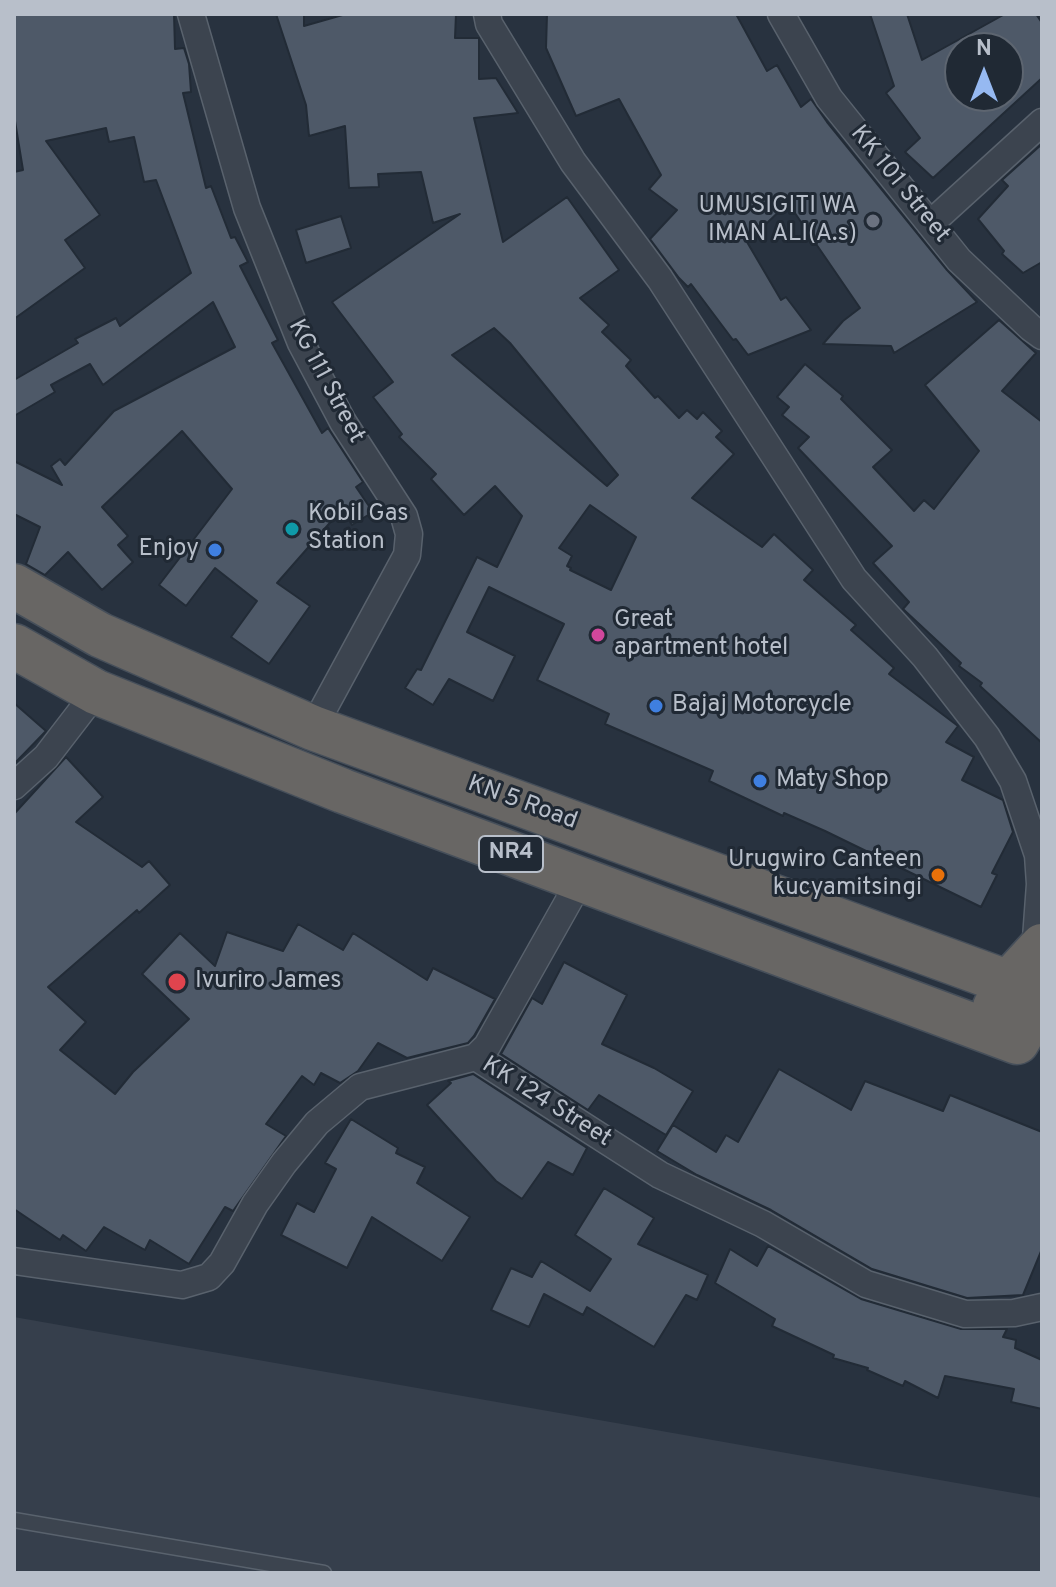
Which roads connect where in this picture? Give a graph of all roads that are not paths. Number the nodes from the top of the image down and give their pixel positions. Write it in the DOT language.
graph roads {
  1 [pos="191,14"];
  2 [pos="487,14"];
  3 [pos="781,14"];
  4 [pos="1042,122"];
  5 [pos="930,224"];
  6 [pos="1042,336"];
  7 [pos="14,586"];
  8 [pos="14,646"];
  9 [pos="96,692"];
  10 [pos="313,728"];
  11 [pos="14,786"];
  12 [pos="581,879"];
  13 [pos="1034,975"];
  14 [pos="476,1057"];
  15 [pos="14,1261"];
  16 [pos="1042,1307"];
  17 [pos="14,1520"];
  18 [pos="324,1573"];
  1 -- 10 [label="street, KG 111 Street"];
  2 -- 13 [label="street"];
  3 -- 5 [label="street, KK 101 Street"];
  4 -- 5 [label="street"];
  5 -- 6 [label="street, KK 101 Street"];
  7 -- 10 [label="highway, KN 5 Road / NR4"];
  8 -- 9 [label="highway, KN 5 Road / NR4"];
  9 -- 11 [label="street"];
  9 -- 12 [label="highway, KN 5 Road / NR4"];
  10 -- 13 [label="highway, KN 5 Road / NR4"];
  12 -- 13 [label="highway, KN 5 Road / NR4"];
  12 -- 14 [label="street"];
  14 -- 15 [label="street, KK 124 Street"];
  14 -- 16 [label="street, KK 124 Street"];
  17 -- 18 [label="lane"];
}
